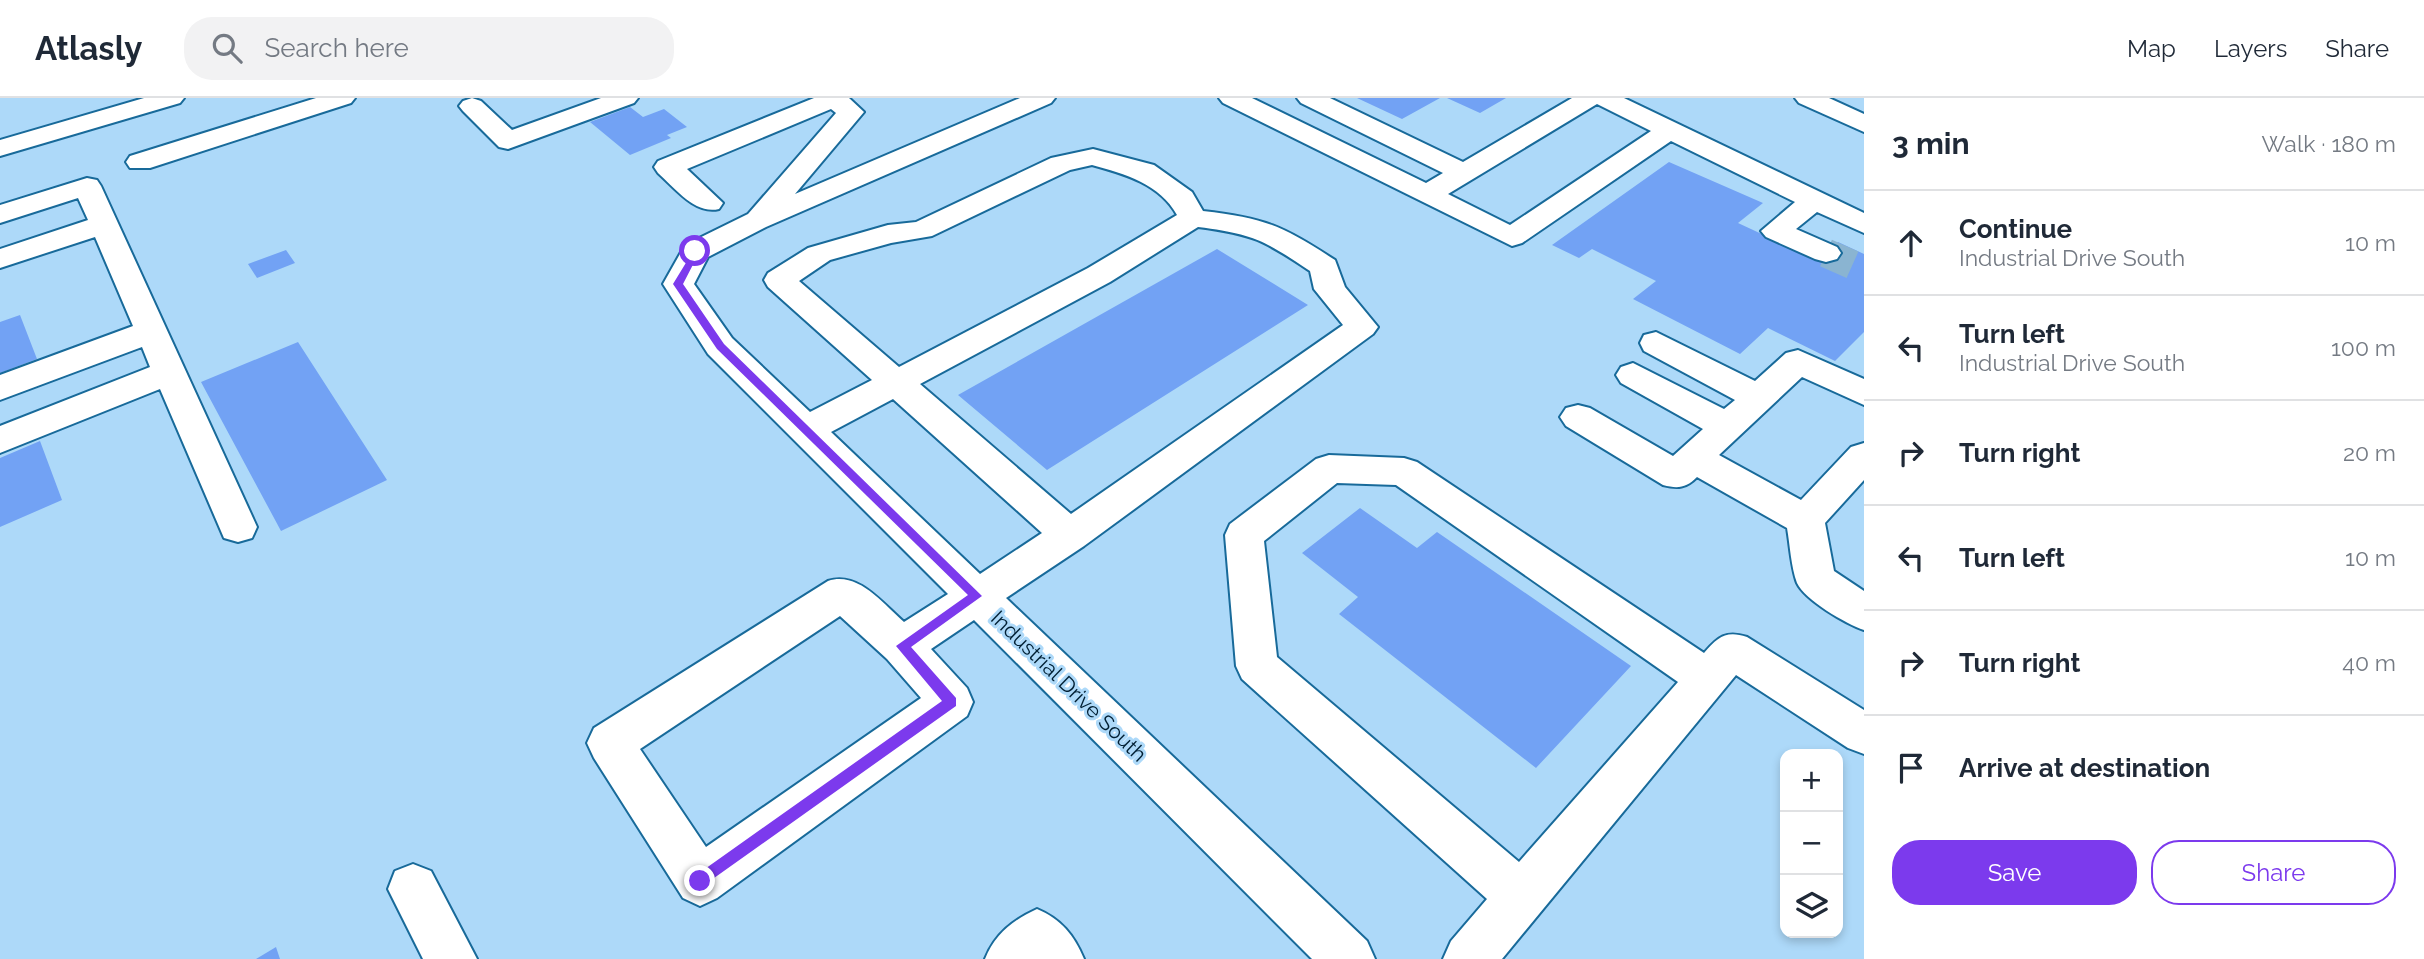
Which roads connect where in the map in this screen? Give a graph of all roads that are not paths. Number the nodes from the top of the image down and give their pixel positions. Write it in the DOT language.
graph roads {
  1 [pos="170,98"];
  2 [pos="342,98"];
  3 [pos="625,98"];
  4 [pos="876,98"];
  5 [pos="1042,98"];
  6 [pos="1232,98"];
  7 [pos="1310,98"];
  8 [pos="1590,98"];
  9 [pos="1604,98"];
  10 [pos="1808,98"];
  11 [pos="837,101"];
  12 [pos="472,106"];
  13 [pos="1864,124"];
  14 [pos="1669,130"];
  15 [pos="0,148"];
  16 [pos="140,162"];
  17 [pos="1465,173"];
  18 [pos="1426,195"];
  19 [pos="1815,200"];
  20 [pos="709,203"];
  21 [pos="0,214"];
  22 [pos="1193,218"];
  23 [pos="756,221"];
  24 [pos="104,224"];
  25 [pos="1864,224"];
  26 [pos="1826,253"];
  27 [pos="0,259"];
  28 [pos="152,331"];
  29 [pos="1656,343"];
  30 [pos="169,372"];
  31 [pos="1633,375"];
  32 [pos="895,382"];
  33 [pos="0,388"];
  34 [pos="1864,393"];
  35 [pos="1759,398"];
  36 [pos="1578,417"];
  37 [pos="1728,427"];
  38 [pos="806,430"];
  39 [pos="0,440"];
  40 [pos="1864,456"];
  41 [pos="1695,458"];
  42 [pos="1805,520"];
  43 [pos="238,527"];
  44 [pos="1070,535"];
  45 [pos="976,596"];
  46 [pos="1864,613"];
  47 [pos="902,646"];
  48 [pos="1708,679"];
  49 [pos="1864,734"];
  50 [pos="413,890"];
  51 [pos="1522,897"];
  52 [pos="451,959"];
  53 [pos="1011,959"];
  54 [pos="1058,959"];
  55 [pos="1349,959"];
  56 [pos="1469,959"];
  1 -- 15 [label="main road"];
  2 -- 16 [label="main road"];
  3 -- 12 [label="main road"];
  4 -- 11 [label="main road"];
  5 -- 23 [label="main road, Industrial Drive South"];
  6 -- 18 [label="main road"];
  7 -- 17 [label="main road"];
  8 -- 17 [label="main road"];
  9 -- 14 [label="main road"];
  10 -- 13 [label="main road"];
  11 -- 20 [label="main road"];
  11 -- 23 [label="main road"];
  14 -- 18 [label="main road"];
  14 -- 19 [label="main road"];
  17 -- 18 [label="main road"];
  19 -- 25 [label="main road"];
  19 -- 26 [label="main road"];
  21 -- 24 [label="main road"];
  22 -- 32 [label="main road"];
  22 -- 32 [label="main road"];
  22 -- 44 [label="main road"];
  23 -- 38 [label="main road, Industrial Drive South"];
  24 -- 27 [label="main road"];
  24 -- 28 [label="main road"];
  28 -- 30 [label="main road"];
  28 -- 33 [label="main road"];
  29 -- 35 [label="main road"];
  30 -- 39 [label="main road"];
  30 -- 43 [label="main road"];
  31 -- 37 [label="main road"];
  32 -- 38 [label="main road"];
  32 -- 44 [label="main road"];
  34 -- 35 [label="main road"];
  35 -- 37 [label="main road"];
  36 -- 41 [label="main road"];
  37 -- 41 [label="main road"];
  38 -- 45 [label="main road, Industrial Drive South"];
  40 -- 42 [label="main road"];
  41 -- 42 [label="main road"];
  42 -- 46 [label="main road"];
  44 -- 45 [label="main road"];
  45 -- 47 [label="main road"];
  45 -- 55 [label="main road, Industrial Drive South"];
  47 -- 47 [label="main road"];
  48 -- 49 [label="main road"];
  48 -- 51 [label="main road"];
  48 -- 51 [label="main road"];
  50 -- 52 [label="main road"];
  51 -- 56 [label="main road"];
  53 -- 54 [label="main road"];
}
